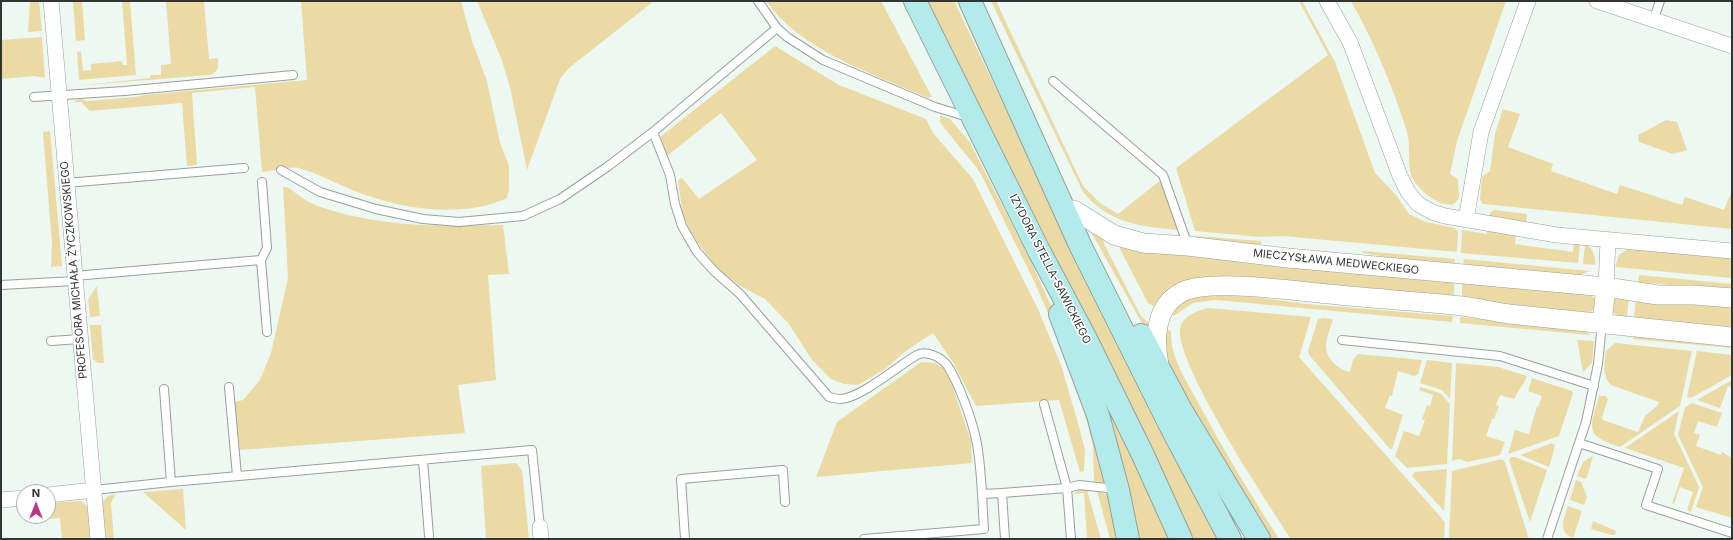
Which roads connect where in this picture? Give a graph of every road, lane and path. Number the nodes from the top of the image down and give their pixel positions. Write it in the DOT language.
graph roads {
  1 [pos="51,1"];
  2 [pos="758,1"];
  3 [pos="915,1"];
  4 [pos="970,1"];
  5 [pos="1327,1"];
  6 [pos="1528,1"];
  7 [pos="1597,1"];
  8 [pos="1660,1"];
  9 [pos="1653,21"];
  10 [pos="777,28"];
  11 [pos="1732,46"];
  12 [pos="293,75"];
  13 [pos="1053,81"];
  14 [pos="59,95"];
  15 [pos="34,97"];
  16 [pos="974,119"];
  17 [pos="652,132"];
  18 [pos="244,168"];
  19 [pos="281,170"];
  20 [pos="262,182"];
  21 [pos="66,183"];
  22 [pos="1057,192"];
  23 [pos="1074,210"];
  24 [pos="1466,220"];
  25 [pos="1608,240"];
  26 [pos="1188,246"];
  27 [pos="1038,249"];
  28 [pos="1732,251"];
  29 [pos="262,260"];
  30 [pos="74,278"];
  31 [pos="1,284"];
  32 [pos="1606,288"];
  33 [pos="1732,298"];
  34 [pos="1602,323"];
  35 [pos="267,332"];
  36 [pos="1732,337"];
  37 [pos="80,339"];
  38 [pos="1342,340"];
  39 [pos="51,341"];
  40 [pos="1160,370"];
  41 [pos="1594,386"];
  42 [pos="229,387"];
  43 [pos="164,389"];
  44 [pos="1044,404"];
  45 [pos="1579,442"];
  46 [pos="423,460"];
  47 [pos="237,476"];
  48 [pos="171,482"];
  49 [pos="1067,488"];
  50 [pos="94,490"];
  51 [pos="1118,490"];
  52 [pos="1002,493"];
  53 [pos="56,494"];
  54 [pos="982,494"];
  55 [pos="16,499"];
  56 [pos="1,500"];
  57 [pos="785,502"];
  58 [pos="540,533"];
  59 [pos="1732,533"];
  60 [pos="430,536"];
  61 [pos="903,537"];
  62 [pos="98,539"];
  63 [pos="685,539"];
  64 [pos="864,539"];
  65 [pos="1005,539"];
  66 [pos="1071,539"];
  67 [pos="1128,539"];
  68 [pos="1181,539"];
  69 [pos="1230,539"];
  70 [pos="1259,539"];
  71 [pos="1547,539"];
  1 -- 14 [label="street, PROFESORA MICHAŁA ŻYCZKOWSKIEGO"];
  2 -- 10 [label="lane"];
  3 -- 16 [label="main road, IZYDORA STELLA-SAWICKIEGO"];
  4 -- 22 [label="main road"];
  5 -- 24 [label="street"];
  6 -- 24 [label="street"];
  7 -- 9 [label="street"];
  8 -- 9 [label="lane"];
  9 -- 11 [label="street"];
  10 -- 16 [label="lane"];
  10 -- 17 [label="lane"];
  12 -- 14 [label="lane"];
  13 -- 26 [label="lane"];
  14 -- 15 [label="lane"];
  14 -- 21 [label="street, PROFESORA MICHAŁA ŻYCZKOWSKIEGO"];
  16 -- 27 [label="main road, IZYDORA STELLA-SAWICKIEGO"];
  17 -- 19 [label="lane"];
  17 -- 54 [label="lane"];
  18 -- 21 [label="lane"];
  20 -- 29 [label="lane"];
  21 -- 30 [label="street, PROFESORA MICHAŁA ŻYCZKOWSKIEGO"];
  22 -- 23 [label="main road"];
  22 -- 69 [label="main road"];
  23 -- 26 [label="street, MIECZYSŁAWA MEDWECKIEGO"];
  23 -- 40 [label="main road"];
  24 -- 25 [label="street"];
  25 -- 28 [label="street"];
  25 -- 32 [label="street"];
  26 -- 32 [label="street, MIECZYSŁAWA MEDWECKIEGO"];
  27 -- 51 [label="main road"];
  27 -- 68 [label="main road, IZYDORA STELLA-SAWICKIEGO"];
  29 -- 30 [label="lane"];
  29 -- 35 [label="lane"];
  30 -- 31 [label="lane"];
  30 -- 37 [label="street, PROFESORA MICHAŁA ŻYCZKOWSKIEGO"];
  32 -- 33 [label="street, MIECZYSŁAWA MEDWECKIEGO"];
  32 -- 34 [label="street"];
  34 -- 36 [label="street"];
  34 -- 40 [label="street"];
  34 -- 41 [label="lane"];
  37 -- 39 [label="lane"];
  37 -- 50 [label="street, PROFESORA MICHAŁA ŻYCZKOWSKIEGO"];
  38 -- 41 [label="lane"];
  40 -- 70 [label="main road"];
  41 -- 45 [label="lane"];
  42 -- 47 [label="lane"];
  43 -- 48 [label="lane"];
  44 -- 49 [label="lane"];
  45 -- 59 [label="lane"];
  45 -- 71 [label="lane"];
  46 -- 47 [label="lane"];
  46 -- 58 [label="lane"];
  46 -- 60 [label="lane"];
  47 -- 48 [label="lane"];
  48 -- 50 [label="lane"];
  49 -- 51 [label="lane"];
  49 -- 52 [label="lane"];
  49 -- 66 [label="lane"];
  50 -- 53 [label="street"];
  50 -- 62 [label="street, PROFESORA MICHAŁA ŻYCZKOWSKIEGO"];
  51 -- 67 [label="main road"];
  52 -- 54 [label="lane"];
  52 -- 65 [label="lane"];
  54 -- 61 [label="lane"];
  55 -- 56 [label="street"];
  57 -- 63 [label="lane"];
  61 -- 64 [label="lane"];
}
